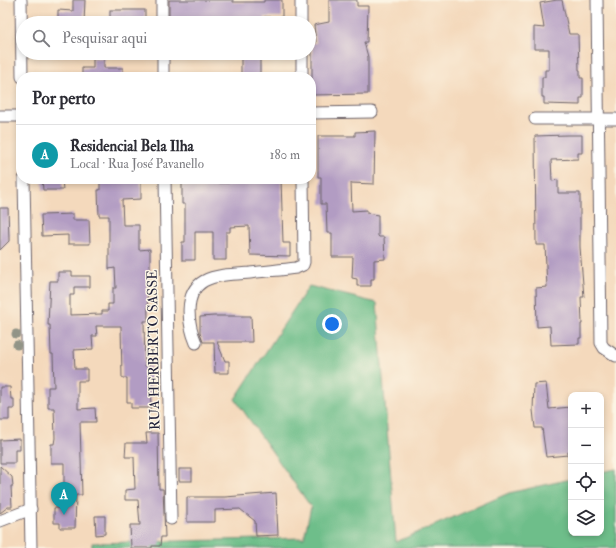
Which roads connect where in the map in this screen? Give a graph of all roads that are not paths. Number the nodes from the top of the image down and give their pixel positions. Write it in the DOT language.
graph roads {
  1 [pos="21,0"];
  2 [pos="162,0"];
  3 [pos="301,0"];
  4 [pos="597,0"];
  5 [pos="21,16"];
  6 [pos="162,16"];
  7 [pos="301,16"];
  8 [pos="22,60"];
  9 [pos="163,60"];
  10 [pos="302,60"];
  11 [pos="22,72"];
  12 [pos="163,72"];
  13 [pos="302,72"];
  14 [pos="372,112"];
  15 [pos="316,113"];
  16 [pos="0,116"];
  17 [pos="16,116"];
  18 [pos="535,119"];
  19 [pos="598,119"];
  20 [pos="616,119"];
  21 [pos="24,184"];
  22 [pos="165,184"];
  23 [pos="303,184"];
  24 [pos="196,343"];
  25 [pos="616,356"];
  26 [pos="31,509"];
  27 [pos="171,519"];
  28 [pos="0,521"];
  29 [pos="31,548"];
  1 -- 5 [label="street"];
  2 -- 6 [label="street"];
  3 -- 7 [label="street"];
  4 -- 19 [label="street"];
  8 -- 11 [label="street"];
  9 -- 12 [label="street"];
  10 -- 13 [label="street"];
  14 -- 15 [label="street"];
  16 -- 17 [label="street"];
  18 -- 19 [label="street"];
  19 -- 20 [label="street"];
  19 -- 25 [label="street"];
  21 -- 26 [label="street"];
  22 -- 27 [label="street, RUA HERBERTO SASSE"];
  23 -- 24 [label="street"];
  26 -- 28 [label="street"];
  26 -- 29 [label="street"];
}
